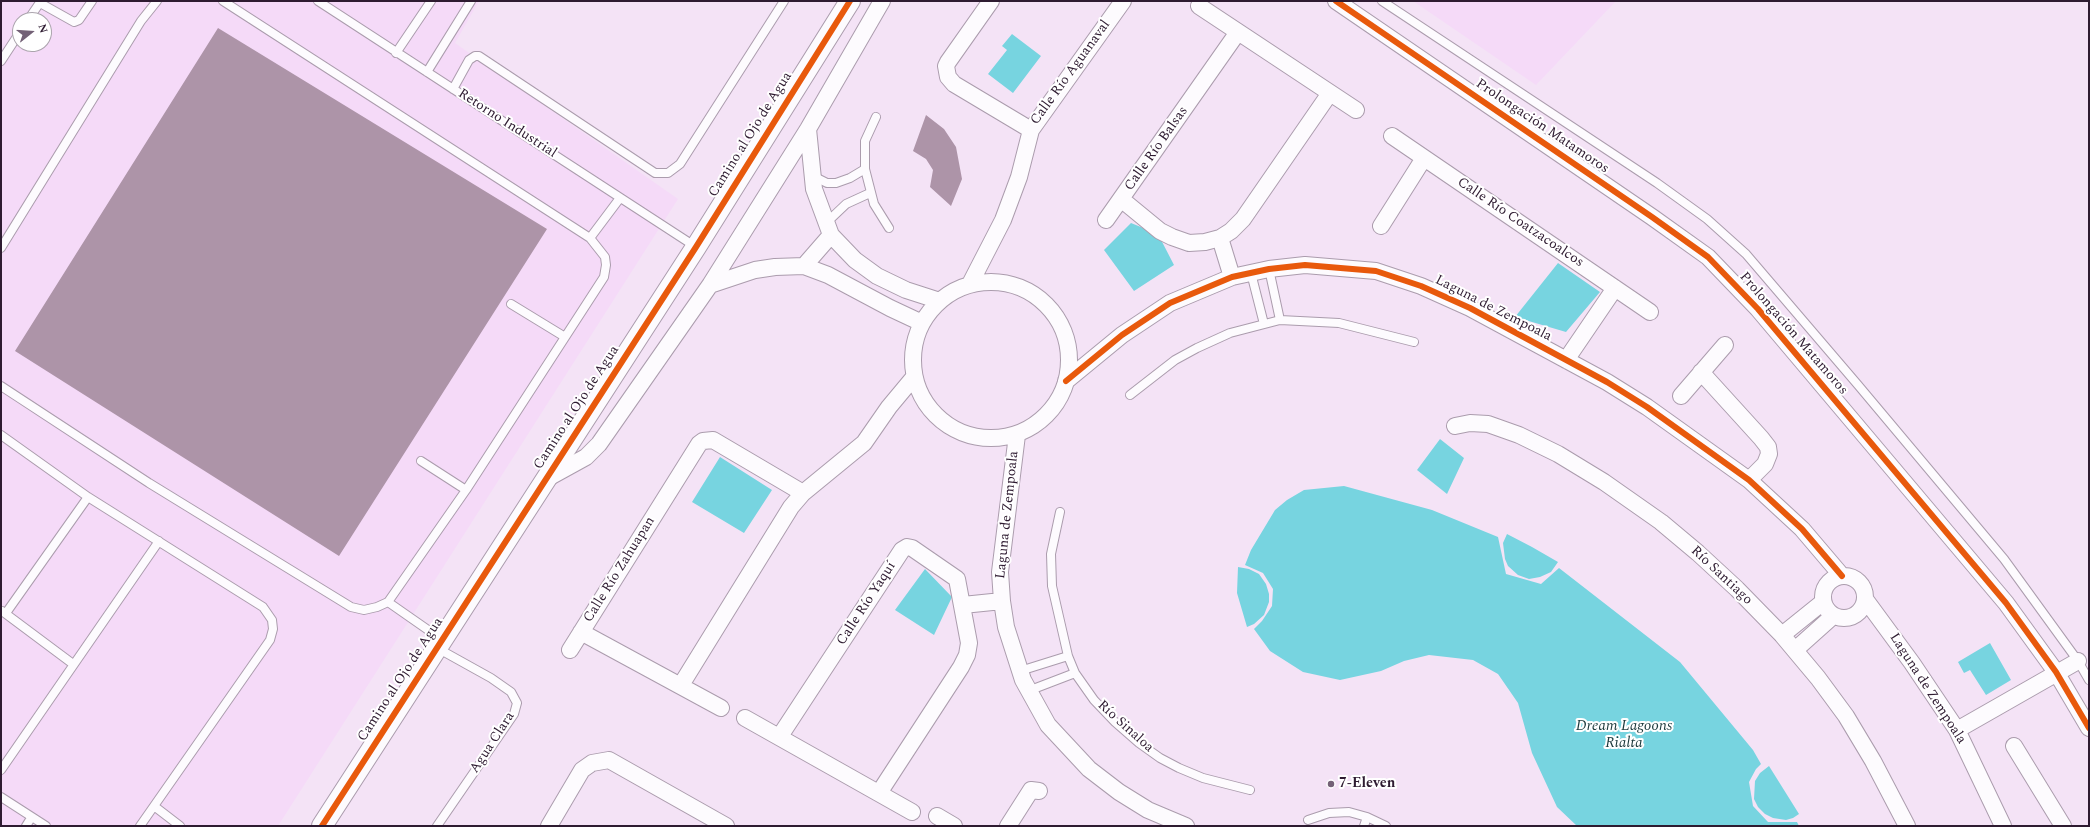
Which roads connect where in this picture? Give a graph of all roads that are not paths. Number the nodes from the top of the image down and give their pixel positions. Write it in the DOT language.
graph roads {
  1 [pos="92,1"];
  2 [pos="158,1"];
  3 [pos="223,1"];
  4 [pos="318,1"];
  5 [pos="432,1"];
  6 [pos="471,1"];
  7 [pos="784,1"];
  8 [pos="850,1"];
  9 [pos="882,1"];
  10 [pos="991,1"];
  11 [pos="1122,1"];
  12 [pos="1336,1"];
  13 [pos="1382,1"];
  14 [pos="40,2"];
  15 [pos="1200,6"];
  16 [pos="33,12"];
  17 [pos="1238,32"];
  18 [pos="12,44"];
  19 [pos="396,53"];
  20 [pos="1,60"];
  21 [pos="427,72"];
  22 [pos="453,89"];
  23 [pos="1330,93"];
  24 [pos="1356,110"];
  25 [pos="876,117"];
  26 [pos="808,128"];
  27 [pos="1031,130"];
  28 [pos="1392,136"];
  29 [pos="1424,158"];
  30 [pos="865,169"];
  31 [pos="812,176"];
  32 [pos="870,193"];
  33 [pos="620,198"];
  34 [pos="1121,199"];
  35 [pos="1106,220"];
  36 [pos="1381,226"];
  37 [pos="889,228"];
  38 [pos="828,230"];
  39 [pos="590,238"];
  40 [pos="1220,238"];
  41 [pos="696,247"];
  42 [pos="1,248"];
  43 [pos="804,266"];
  44 [pos="1269,269"];
  45 [pos="1251,273"];
  46 [pos="1232,277"];
  47 [pos="970,284"];
  48 [pos="710,285"];
  49 [pos="1615,288"];
  50 [pos="940,300"];
  51 [pos="511,304"];
  52 [pos="1650,312"];
  53 [pos="1280,320"];
  54 [pos="922,323"];
  55 [pos="1264,324"];
  56 [pos="565,337"];
  57 [pos="1414,342"];
  58 [pos="1725,345"];
  59 [pos="1566,360"];
  60 [pos="1701,372"];
  61 [pos="914,377"];
  62 [pos="1066,381"];
  63 [pos="1,386"];
  64 [pos="1130,396"];
  65 [pos="1681,396"];
  66 [pos="1455,426"];
  67 [pos="1017,434"];
  68 [pos="1,435"];
  69 [pos="421,461"];
  70 [pos="546,479"];
  71 [pos="1749,480"];
  72 [pos="466,490"];
  73 [pos="803,493"];
  74 [pos="88,497"];
  75 [pos="1060,512"];
  76 [pos="159,541"];
  77 [pos="1842,576"];
  78 [pos="1865,599"];
  79 [pos="1002,601"];
  80 [pos="388,602"];
  81 [pos="1823,602"];
  82 [pos="963,605"];
  83 [pos="3,612"];
  84 [pos="1833,616"];
  85 [pos="581,632"];
  86 [pos="1782,635"];
  87 [pos="438,643"];
  88 [pos="570,650"];
  89 [pos="1795,650"];
  90 [pos="1068,656"];
  91 [pos="2078,661"];
  92 [pos="73,664"];
  93 [pos="1020,671"];
  94 [pos="2056,672"];
  95 [pos="1075,673"];
  96 [pos="2089,680"];
  97 [pos="681,685"];
  98 [pos="1028,691"];
  99 [pos="721,708"];
  100 [pos="745,718"];
  101 [pos="2089,728"];
  102 [pos="1957,730"];
  103 [pos="780,736"];
  104 [pos="2014,746"];
  105 [pos="1,770"];
  106 [pos="1250,790"];
  107 [pos="1039,791"];
  108 [pos="879,793"];
  109 [pos="1,797"];
  110 [pos="154,806"];
  111 [pos="912,812"];
  112 [pos="936,816"];
  113 [pos="1367,817"];
  114 [pos="31,818"];
  115 [pos="1308,820"];
  116 [pos="26,826"];
  117 [pos="46,826"];
  118 [pos="140,826"];
  119 [pos="180,826"];
  120 [pos="322,826"];
  121 [pos="437,826"];
  122 [pos="548,826"];
  123 [pos="726,826"];
  124 [pos="954,826"];
  125 [pos="1008,826"];
  126 [pos="1186,826"];
  127 [pos="1364,826"];
  128 [pos="1386,826"];
  129 [pos="1907,826"];
  130 [pos="2003,826"];
  131 [pos="2062,826"];
  1 -- 14 [label="lane"];
  2 -- 42 [label="lane"];
  3 -- 39 [label="lane"];
  4 -- 19 [label="lane, Retorno Industrial"];
  5 -- 19 [label="lane"];
  6 -- 21 [label="lane"];
  7 -- 22 [label="lane"];
  8 -- 41 [label="street, Camino al Ojo de Agua"];
  9 -- 26 [label="street"];
  10 -- 27 [label="street, Calle Río Aguanaval"];
  11 -- 27 [label="street, Calle Río Aguanaval"];
  12 -- 94 [label="street, Prolongación Matamoros"];
  13 -- 91 [label="lane"];
  14 -- 16 [label="lane"];
  15 -- 17 [label="street"];
  17 -- 23 [label="street"];
  17 -- 34 [label="street, Calle Río Balsas"];
  18 -- 20 [label="lane"];
  19 -- 21 [label="lane, Retorno Industrial"];
  21 -- 22 [label="lane, Retorno Industrial"];
  22 -- 33 [label="lane, Retorno Industrial"];
  23 -- 24 [label="street"];
  23 -- 40 [label="street, Calle Río Balsas"];
  25 -- 30 [label="lane"];
  26 -- 31 [label="street"];
  26 -- 48 [label="street"];
  27 -- 47 [label="street"];
  28 -- 29 [label="street, Calle Río Coatzacoalcos"];
  29 -- 36 [label="street"];
  29 -- 49 [label="street, Calle Río Coatzacoalcos"];
  30 -- 31 [label="lane"];
  30 -- 32 [label="lane"];
  31 -- 38 [label="street"];
  32 -- 37 [label="lane"];
  32 -- 38 [label="lane"];
  33 -- 39 [label="lane"];
  33 -- 41 [label="lane, Retorno Industrial"];
  34 -- 35 [label="street"];
  34 -- 40 [label="street, Calle Río Balsas"];
  38 -- 43 [label="street"];
  38 -- 50 [label="street"];
  39 -- 56 [label="lane"];
  40 -- 46 [label="street"];
  41 -- 70 [label="street, Camino al Ojo de Agua"];
  43 -- 48 [label="street"];
  43 -- 54 [label="street"];
  44 -- 45 [label="street, Laguna de Zempoala"];
  44 -- 53 [label="lane"];
  44 -- 59 [label="street, Laguna de Zempoala"];
  45 -- 46 [label="street, Laguna de Zempoala"];
  45 -- 55 [label="lane"];
  46 -- 62 [label="street, Laguna de Zempoala"];
  47 -- 50 [label="street"];
  47 -- 62 [label="street"];
  48 -- 70 [label="street"];
  49 -- 52 [label="street, Calle Río Coatzacoalcos"];
  49 -- 59 [label="street"];
  50 -- 54 [label="street"];
  51 -- 56 [label="lane"];
  53 -- 55 [label="lane"];
  53 -- 57 [label="lane"];
  54 -- 61 [label="street"];
  55 -- 64 [label="lane"];
  56 -- 72 [label="lane"];
  58 -- 60 [label="street"];
  59 -- 71 [label="street, Laguna de Zempoala"];
  60 -- 65 [label="street"];
  60 -- 71 [label="street"];
  61 -- 67 [label="street"];
  61 -- 73 [label="street"];
  62 -- 67 [label="street"];
  63 -- 80 [label="lane"];
  66 -- 86 [label="street, Río Santiago"];
  67 -- 79 [label="street, Laguna de Zempoala"];
  68 -- 74 [label="lane"];
  69 -- 72 [label="lane"];
  70 -- 87 [label="street, Camino al Ojo de Agua"];
  71 -- 77 [label="street, Laguna de Zempoala"];
  72 -- 80 [label="lane"];
  73 -- 85 [label="street, Calle Río Zahuapan"];
  73 -- 97 [label="street"];
  74 -- 76 [label="lane"];
  74 -- 83 [label="lane"];
  75 -- 90 [label="lane, Río Sinaloa"];
  76 -- 92 [label="lane"];
  76 -- 110 [label="lane"];
  77 -- 78 [label="street"];
  77 -- 81 [label="street"];
  78 -- 84 [label="street"];
  78 -- 102 [label="street, Laguna de Zempoala"];
  79 -- 82 [label="street"];
  79 -- 93 [label="street, Laguna de Zempoala"];
  80 -- 87 [label="lane, Agua Clara"];
  81 -- 84 [label="street"];
  81 -- 86 [label="street"];
  82 -- 103 [label="street, Calle Río Yaquí"];
  82 -- 108 [label="street, Calle Río Yaquí"];
  83 -- 92 [label="lane"];
  84 -- 89 [label="street"];
  85 -- 88 [label="street"];
  85 -- 97 [label="street, Calle Río Zahuapan"];
  86 -- 89 [label="street, Río Santiago"];
  87 -- 120 [label="street, Camino al Ojo de Agua"];
  87 -- 121 [label="lane, Agua Clara"];
  89 -- 129 [label="street, Río Santiago"];
  90 -- 93 [label="lane"];
  90 -- 95 [label="lane, Río Sinaloa"];
  91 -- 94 [label="street"];
  91 -- 96 [label="lane"];
  92 -- 105 [label="lane"];
  93 -- 98 [label="street, Laguna de Zempoala"];
  94 -- 101 [label="street, Prolongación Matamoros"];
  94 -- 102 [label="street"];
  95 -- 98 [label="lane"];
  95 -- 106 [label="lane, Río Sinaloa"];
  97 -- 99 [label="street, Calle Río Zahuapan"];
  98 -- 126 [label="street, Laguna de Zempoala"];
  100 -- 103 [label="street"];
  102 -- 130 [label="street, Laguna de Zempoala"];
  103 -- 108 [label="street"];
  104 -- 131 [label="street"];
  107 -- 125 [label="street"];
  108 -- 111 [label="street"];
  109 -- 114 [label="lane"];
  110 -- 118 [label="lane"];
  110 -- 119 [label="lane"];
  112 -- 124 [label="street"];
  113 -- 115 [label="lane"];
  113 -- 127 [label="lane"];
  113 -- 128 [label="lane"];
  114 -- 116 [label="lane"];
  114 -- 117 [label="lane"];
  122 -- 123 [label="street"];
}
